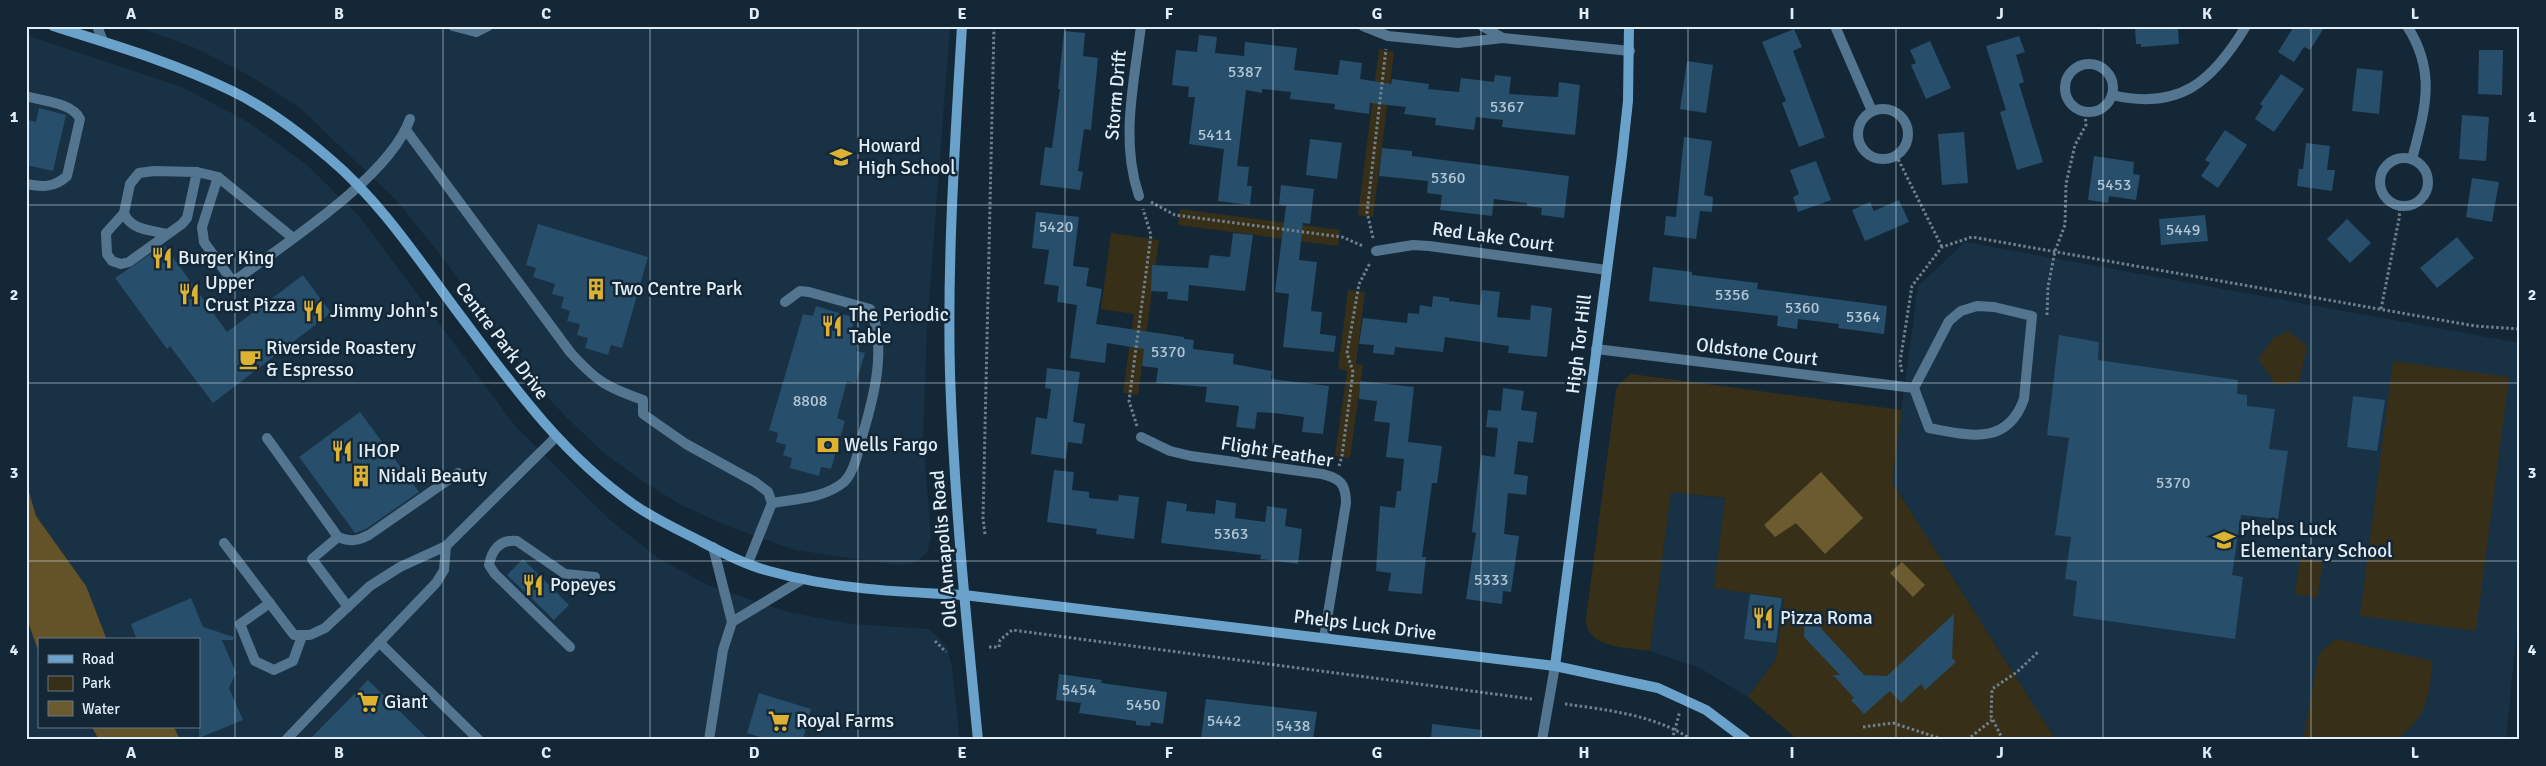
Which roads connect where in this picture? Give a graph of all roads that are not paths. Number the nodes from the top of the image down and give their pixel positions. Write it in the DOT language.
graph roads {
  1 [pos="52,26"];
  2 [pos="97,26"];
  3 [pos="453,26"];
  4 [pos="488,26"];
  5 [pos="962,26"];
  6 [pos="1141,26"];
  7 [pos="1363,26"];
  8 [pos="1482,26"];
  9 [pos="1629,26"];
  10 [pos="1835,26"];
  11 [pos="2246,26"];
  12 [pos="2407,26"];
  13 [pos="1503,38"];
  14 [pos="103,41"];
  15 [pos="1630,51"];
  16 [pos="2112,95"];
  17 [pos="26,96"];
  18 [pos="1872,111"];
  19 [pos="410,119"];
  20 [pos="406,130"];
  21 [pos="2412,159"];
  22 [pos="197,172"];
  23 [pos="218,177"];
  24 [pos="26,184"];
  25 [pos="359,186"];
  26 [pos="1139,196"];
  27 [pos="124,213"];
  28 [pos="167,234"];
  29 [pos="293,238"];
  30 [pos="1376,251"];
  31 [pos="1606,270"];
  32 [pos="785,302"];
  33 [pos="1596,349"];
  34 [pos="1914,388"];
  35 [pos="556,437"];
  36 [pos="1141,437"];
  37 [pos="267,438"];
  38 [pos="458,473"];
  39 [pos="772,503"];
  40 [pos="338,537"];
  41 [pos="224,543"];
  42 [pos="446,546"];
  43 [pos="713,547"];
  44 [pos="748,563"];
  45 [pos="595,577"];
  46 [pos="803,579"];
  47 [pos="964,595"];
  48 [pos="270,604"];
  49 [pos="348,607"];
  50 [pos="732,622"];
  51 [pos="302,636"];
  52 [pos="1324,638"];
  53 [pos="379,642"];
  54 [pos="570,647"];
  55 [pos="1554,666"];
  56 [pos="286,740"];
  57 [pos="479,740"];
  58 [pos="709,740"];
  59 [pos="978,740"];
  60 [pos="1542,740"];
  61 [pos="1746,740"];
  1 -- 14 [label="street, Centre Park Drive"];
  2 -- 14 [label="street"];
  3 -- 4 [label="street"];
  5 -- 47 [label="street, Old Annapolis Road"];
  6 -- 26 [label="street, Storm Drift"];
  7 -- 13 [label="street"];
  8 -- 13 [label="street"];
  9 -- 15 [label="street, High Tor Hill"];
  10 -- 18 [label="street"];
  11 -- 16 [label="street"];
  12 -- 21 [label="street"];
  13 -- 15 [label="street"];
  14 -- 25 [label="street, Centre Park Drive"];
  15 -- 31 [label="street, High Tor Hill"];
  16 -- 16 [label="street"];
  17 -- 24 [label="street"];
  18 -- 18 [label="street"];
  19 -- 20 [label="street"];
  20 -- 25 [label="street"];
  20 -- 39 [label="street"];
  21 -- 21 [label="street"];
  22 -- 23 [label="street"];
  22 -- 27 [label="street"];
  22 -- 28 [label="street"];
  23 -- 29 [label="street"];
  23 -- 29 [label="street"];
  25 -- 29 [label="street"];
  25 -- 35 [label="street, Centre Park Drive"];
  27 -- 28 [label="street"];
  27 -- 28 [label="street"];
  30 -- 31 [label="street, Red Lake Court"];
  31 -- 33 [label="street, High Tor Hill"];
  32 -- 39 [label="street"];
  33 -- 34 [label="street, Oldstone Court"];
  33 -- 55 [label="street, High Tor Hill"];
  34 -- 34 [label="street"];
  35 -- 42 [label="street"];
  35 -- 43 [label="street, Centre Park Drive"];
  36 -- 52 [label="street, Flight Feather"];
  37 -- 40 [label="street"];
  38 -- 40 [label="street"];
  39 -- 44 [label="street"];
  40 -- 49 [label="street"];
  41 -- 48 [label="street"];
  42 -- 49 [label="street"];
  42 -- 53 [label="street"];
  43 -- 44 [label="street, Centre Park Drive"];
  43 -- 50 [label="street"];
  44 -- 46 [label="street, Centre Park Drive"];
  45 -- 54 [label="street"];
  46 -- 47 [label="street, Centre Park Drive"];
  46 -- 50 [label="street"];
  47 -- 52 [label="street, Phelps Luck Drive"];
  47 -- 59 [label="street, Old Annapolis Road"];
  48 -- 51 [label="street"];
  48 -- 51 [label="street"];
  49 -- 51 [label="street"];
  50 -- 58 [label="street"];
  52 -- 55 [label="street, Phelps Luck Drive"];
  53 -- 56 [label="street"];
  53 -- 57 [label="street"];
  55 -- 60 [label="street"];
  55 -- 61 [label="street, Phelps Luck Drive"];
}
